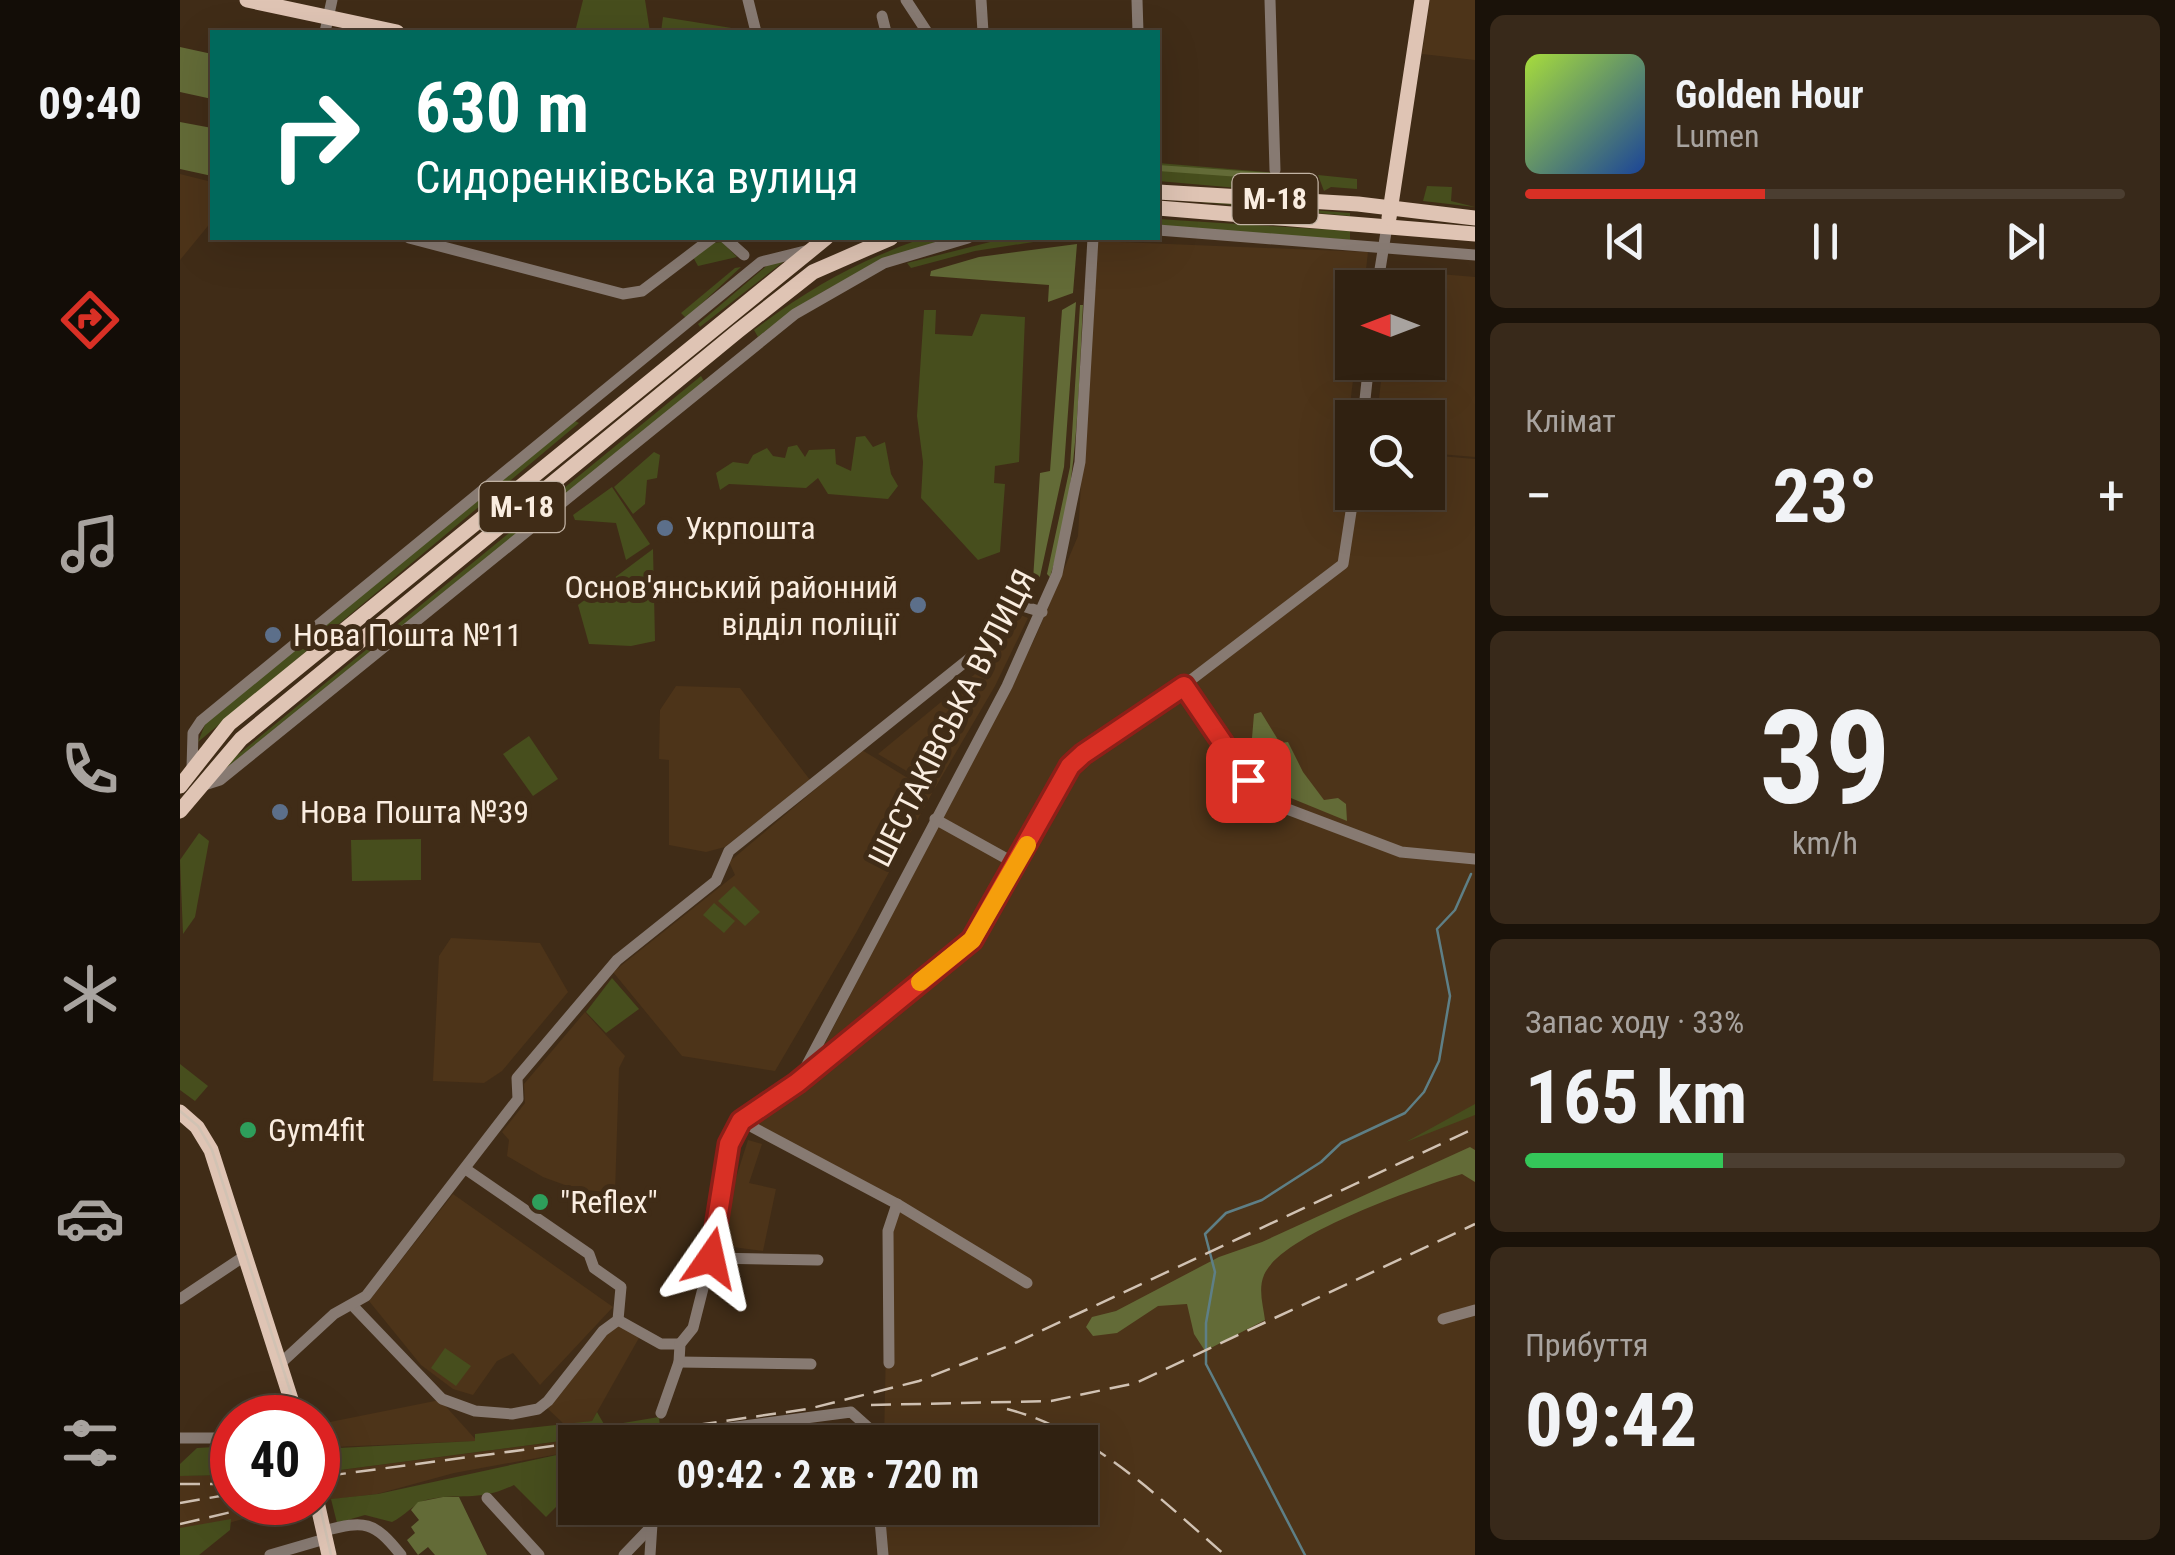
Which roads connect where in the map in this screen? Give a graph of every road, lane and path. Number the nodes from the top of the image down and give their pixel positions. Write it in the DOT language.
graph roads {
  1 [pos="247,0"];
  2 [pos="332,0"];
  3 [pos="748,0"];
  4 [pos="906,0"];
  5 [pos="981,0"];
  6 [pos="1137,0"];
  7 [pos="1270,0"];
  8 [pos="1422,0"];
  9 [pos="882,16"];
  10 [pos="326,26"];
  11 [pos="373,30"];
  12 [pos="756,30"];
  13 [pos="886,30"];
  14 [pos="927,30"];
  15 [pos="983,30"];
  16 [pos="1138,30"];
  17 [pos="1275,170"];
  18 [pos="1160,192"];
  19 [pos="1160,208"];
  20 [pos="1392,209"];
  21 [pos="1475,218"];
  22 [pos="1387,226"];
  23 [pos="1160,230"];
  24 [pos="1475,234"];
  25 [pos="417,240"];
  26 [pos="709,240"];
  27 [pos="727,240"];
  28 [pos="823,240"];
  29 [pos="886,240"];
  30 [pos="961,240"];
  31 [pos="1093,240"];
  32 [pos="1382,246"];
  33 [pos="810,250"];
  34 [pos="744,255"];
  35 [pos="1475,255"];
  36 [pos="1379,270"];
  37 [pos="1351,510"];
  38 [pos="1042,612"];
  39 [pos="1184,686"];
  40 [pos="188,762"];
  41 [pos="188,787"];
  42 [pos="180,811"];
  43 [pos="935,819"];
  44 [pos="1475,859"];
  45 [pos="1016,864"];
  46 [pos="797,1083"];
  47 [pos="180,1112"];
  48 [pos="741,1121"];
  49 [pos="467,1170"];
  50 [pos="897,1204"];
  51 [pos="246,1255"];
  52 [pos="711,1258"];
  53 [pos="818,1260"];
  54 [pos="1027,1283"];
  55 [pos="180,1300"];
  56 [pos="354,1307"];
  57 [pos="1475,1310"];
  58 [pos="618,1320"];
  59 [pos="1443,1320"];
  60 [pos="680,1344"];
  61 [pos="282,1362"];
  62 [pos="678,1362"];
  63 [pos="889,1363"];
  64 [pos="810,1364"];
  65 [pos="291,1395"];
  66 [pos="661,1413"];
  67 [pos="762,1425"];
  68 [pos="862,1425"];
  69 [pos="180,1438"];
  70 [pos="210,1438"];
  71 [pos="486,1498"];
  72 [pos="650,1525"];
  73 [pos="880,1525"];
  74 [pos="650,1528"];
  75 [pos="325,1538"];
  76 [pos="270,1555"];
  77 [pos="401,1555"];
  78 [pos="540,1555"];
  79 [pos="624,1555"];
  80 [pos="650,1555"];
  81 [pos="883,1555"];
  1 -- 10 [label="main road"];
  2 -- 10 [label="street"];
  3 -- 12 [label="street"];
  4 -- 14 [label="street"];
  5 -- 15 [label="street"];
  6 -- 16 [label="street"];
  7 -- 17 [label="street"];
  8 -- 20 [label="main road"];
  9 -- 13 [label="street"];
  10 -- 11 [label="main road"];
  18 -- 20 [label="main road, М-18"];
  19 -- 22 [label="main road, М-18"];
  20 -- 21 [label="main road, М-18"];
  20 -- 22 [label="main road"];
  22 -- 24 [label="main road, М-18"];
  22 -- 32 [label="street"];
  23 -- 32 [label="street"];
  25 -- 26 [label="street"];
  27 -- 34 [label="street"];
  28 -- 33 [label="main road, М-18"];
  29 -- 41 [label="main road, М-18"];
  30 -- 41 [label="street"];
  31 -- 38 [label="street, ШЕСТАКІВСЬКА ВУЛИЦЯ"];
  32 -- 35 [label="street"];
  32 -- 36 [label="street"];
  33 -- 40 [label="main road, М-18"];
  33 -- 40 [label="street"];
  37 -- 39 [label="street"];
  38 -- 43 [label="street, ШЕСТАКІВСЬКА ВУЛИЦЯ"];
  38 -- 49 [label="street"];
  39 -- 44 [label="street"];
  39 -- 45 [label="street"];
  40 -- 41 [label="main road, М-18"];
  41 -- 42 [label="main road, М-18"];
  43 -- 45 [label="street"];
  43 -- 46 [label="street, ШЕСТАКІВСЬКА ВУЛИЦЯ"];
  45 -- 46 [label="street"];
  46 -- 48 [label="street"];
  47 -- 51 [label="main road"];
  48 -- 50 [label="street"];
  48 -- 52 [label="street"];
  49 -- 56 [label="street"];
  49 -- 58 [label="street"];
  50 -- 54 [label="street"];
  50 -- 63 [label="street"];
  51 -- 55 [label="street"];
  51 -- 61 [label="main road"];
  52 -- 53 [label="street"];
  52 -- 60 [label="street"];
  56 -- 58 [label="street"];
  56 -- 61 [label="street"];
  57 -- 59 [label="street"];
  58 -- 60 [label="street"];
  60 -- 62 [label="street"];
  61 -- 65 [label="main road"];
  62 -- 64 [label="street"];
  62 -- 66 [label="street"];
  67 -- 68 [label="street"];
  69 -- 70 [label="street"];
  71 -- 78 [label="street"];
  72 -- 74 [label="street"];
  73 -- 81 [label="street"];
  74 -- 79 [label="street"];
  74 -- 80 [label="street"];
  75 -- 76 [label="street"];
  75 -- 77 [label="street"];
}
